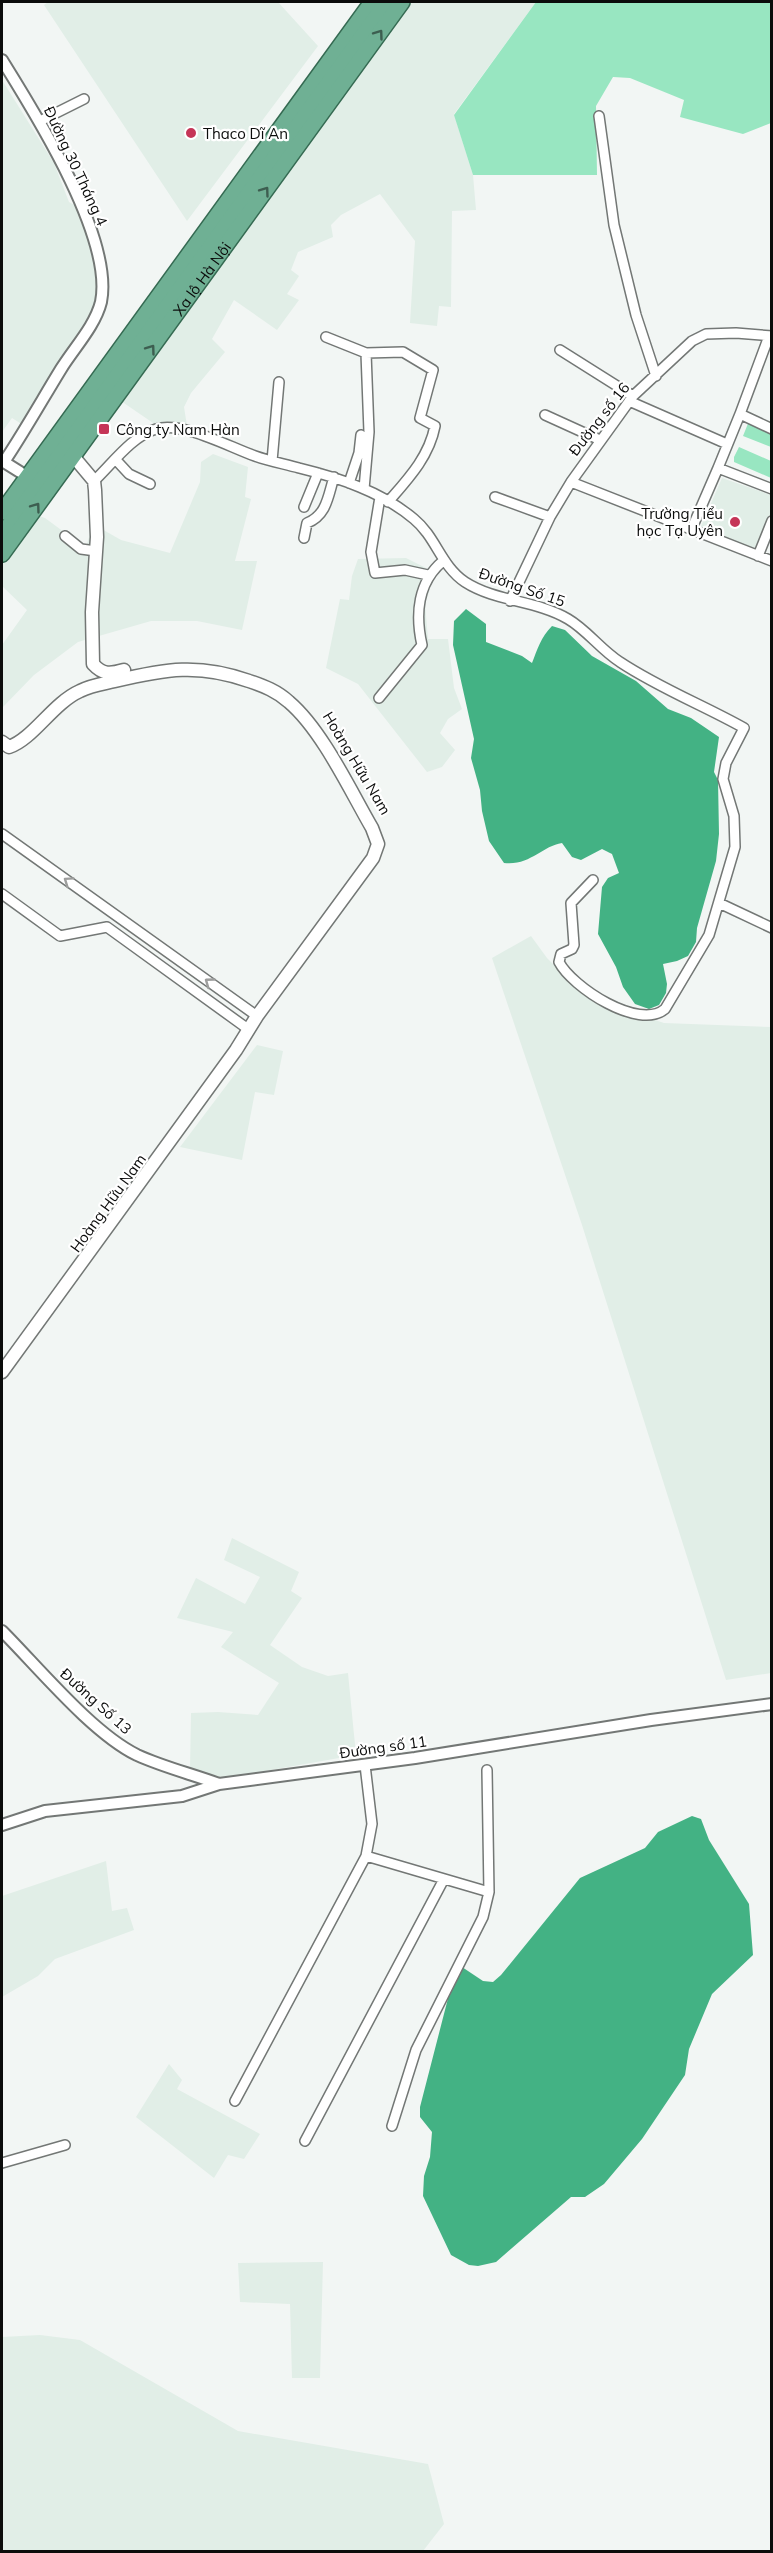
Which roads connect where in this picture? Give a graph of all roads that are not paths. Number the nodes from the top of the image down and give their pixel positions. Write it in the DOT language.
graph roads {
  1 [pos="362,2"];
  2 [pos="372,2"];
  3 [pos="387,2"];
  4 [pos="402,2"];
  5 [pos="357,54"];
  6 [pos="2,60"];
  7 [pos="84,99"];
  8 [pos="599,116"];
  9 [pos="40,121"];
  10 [pos="279,122"];
  11 [pos="770,336"];
  12 [pos="326,337"];
  13 [pos="560,350"];
  14 [pos="366,353"];
  15 [pos="656,376"];
  16 [pos="279,382"];
  17 [pos="631,399"];
  18 [pos="740,414"];
  19 [pos="545,415"];
  20 [pos="771,429"];
  21 [pos="361,435"];
  22 [pos="600,440"];
  23 [pos="727,444"];
  24 [pos="68,452"];
  25 [pos="116,460"];
  26 [pos="272,461"];
  27 [pos="718,468"];
  28 [pos="318,473"];
  29 [pos="23,475"];
  30 [pos="334,477"];
  31 [pos="94,481"];
  32 [pos="571,482"];
  33 [pos="349,483"];
  34 [pos="150,484"];
  35 [pos="364,489"];
  36 [pos="771,489"];
  37 [pos="495,497"];
  38 [pos="2,498"];
  39 [pos="384,499"];
  40 [pos="304,507"];
  41 [pos="2,512"];
  42 [pos="550,517"];
  43 [pos="771,521"];
  44 [pos="692,528"];
  45 [pos="2,535"];
  46 [pos="65,536"];
  47 [pos="304,538"];
  48 [pos="96,551"];
  49 [pos="2,554"];
  50 [pos="758,556"];
  51 [pos="443,561"];
  52 [pos="771,561"];
  53 [pos="429,575"];
  54 [pos="510,601"];
  55 [pos="379,698"];
  56 [pos="2,742"];
  57 [pos="2,834"];
  58 [pos="593,880"];
  59 [pos="2,894"];
  60 [pos="719,903"];
  61 [pos="771,928"];
  62 [pos="257,1016"];
  63 [pos="248,1029"];
  64 [pos="236,1050"];
  65 [pos="2,1372"];
  66 [pos="2,1631"];
  67 [pos="771,1704"];
  68 [pos="365,1765"];
  69 [pos="487,1770"];
  70 [pos="219,1784"];
  71 [pos="2,1825"];
  72 [pos="366,1856"];
  73 [pos="444,1879"];
  74 [pos="489,1892"];
  75 [pos="235,2101"];
  76 [pos="392,2126"];
  77 [pos="305,2141"];
  78 [pos="65,2145"];
  79 [pos="2,2163"];
  1 -- 10 [label="highway, Xa lộ Hà Nội"];
  2 -- 10 [label="highway, Xa lộ Hà Nội"];
  3 -- 5 [label="highway, Xa lộ Hà Nội"];
  5 -- 4 [label="highway, Xa lộ Hà Nội, one-way"];
  24 -- 5 [label="highway, Xa lộ Hà Nội, one-way"];
  6 -- 9 [label="street, Đường 30 Tháng 4"];
  7 -- 9 [label="street"];
  8 -- 15 [label="street"];
  9 -- 29 [label="street, Đường 30 Tháng 4"];
  10 -- 29 [label="highway, Xa lộ Hà Nội"];
  11 -- 15 [label="street, Đường số 16"];
  11 -- 18 [label="street"];
  12 -- 14 [label="street"];
  13 -- 17 [label="street"];
  14 -- 35 [label="street"];
  14 -- 39 [label="street"];
  15 -- 17 [label="street, Đường số 16"];
  16 -- 26 [label="street"];
  17 -- 22 [label="street, Đường số 16"];
  17 -- 23 [label="street"];
  18 -- 20 [label="street"];
  18 -- 23 [label="street"];
  19 -- 22 [label="street"];
  21 -- 33 [label="street"];
  22 -- 32 [label="street, Đường số 16"];
  23 -- 27 [label="street"];
  24 -- 31 [label="main road"];
  24 -- 45 [label="highway, Xa lộ Hà Nội"];
  49 -- 24 [label="highway, Xa lộ Hà Nội, one-way"];
  25 -- 26 [label="street, Đường Số 15"];
  25 -- 31 [label="street, Đường Số 15"];
  25 -- 34 [label="street"];
  26 -- 28 [label="street, Đường Số 15"];
  27 -- 36 [label="street"];
  27 -- 44 [label="street"];
  28 -- 30 [label="street, Đường Số 15"];
  28 -- 40 [label="street"];
  29 -- 38 [label="highway, Xa lộ Hà Nội"];
  29 -- 41 [label="highway, Xa lộ Hà Nội"];
  30 -- 33 [label="street, Đường Số 15"];
  30 -- 47 [label="street"];
  31 -- 48 [label="main road, Hoàng Hữu Nam"];
  32 -- 42 [label="street, Đường số 16"];
  32 -- 44 [label="street"];
  33 -- 35 [label="street, Đường Số 15"];
  35 -- 39 [label="street, Đường Số 15"];
  37 -- 42 [label="street"];
  39 -- 51 [label="street, Đường Số 15"];
  39 -- 53 [label="street"];
  42 -- 54 [label="street, Đường số 16"];
  43 -- 50 [label="street"];
  44 -- 50 [label="street"];
  46 -- 48 [label="street"];
  48 -- 64 [label="main road, Hoàng Hữu Nam"];
  50 -- 52 [label="street"];
  51 -- 53 [label="street"];
  51 -- 54 [label="street, Đường Số 15"];
  53 -- 55 [label="street"];
  54 -- 60 [label="street, Đường Số 15"];
  56 -- 62 [label="main road, Hoàng Hữu Nam"];
  62 -- 57 [label="street, one-way"];
  58 -- 60 [label="street, Đường Số 15"];
  59 -- 63 [label="street"];
  60 -- 61 [label="street"];
  62 -- 63 [label="main road, Hoàng Hữu Nam"];
  63 -- 64 [label="main road, Hoàng Hữu Nam"];
  64 -- 65 [label="main road, Hoàng Hữu Nam"];
  66 -- 70 [label="street, Đường Số 13"];
  67 -- 68 [label="street, Đường số 11"];
  68 -- 70 [label="street, Đường số 11"];
  68 -- 72 [label="street"];
  69 -- 74 [label="street"];
  70 -- 71 [label="street, Đường số 11"];
  72 -- 73 [label="street"];
  72 -- 75 [label="street"];
  73 -- 74 [label="street"];
  73 -- 77 [label="street"];
  74 -- 76 [label="street"];
  78 -- 79 [label="street"];
}
